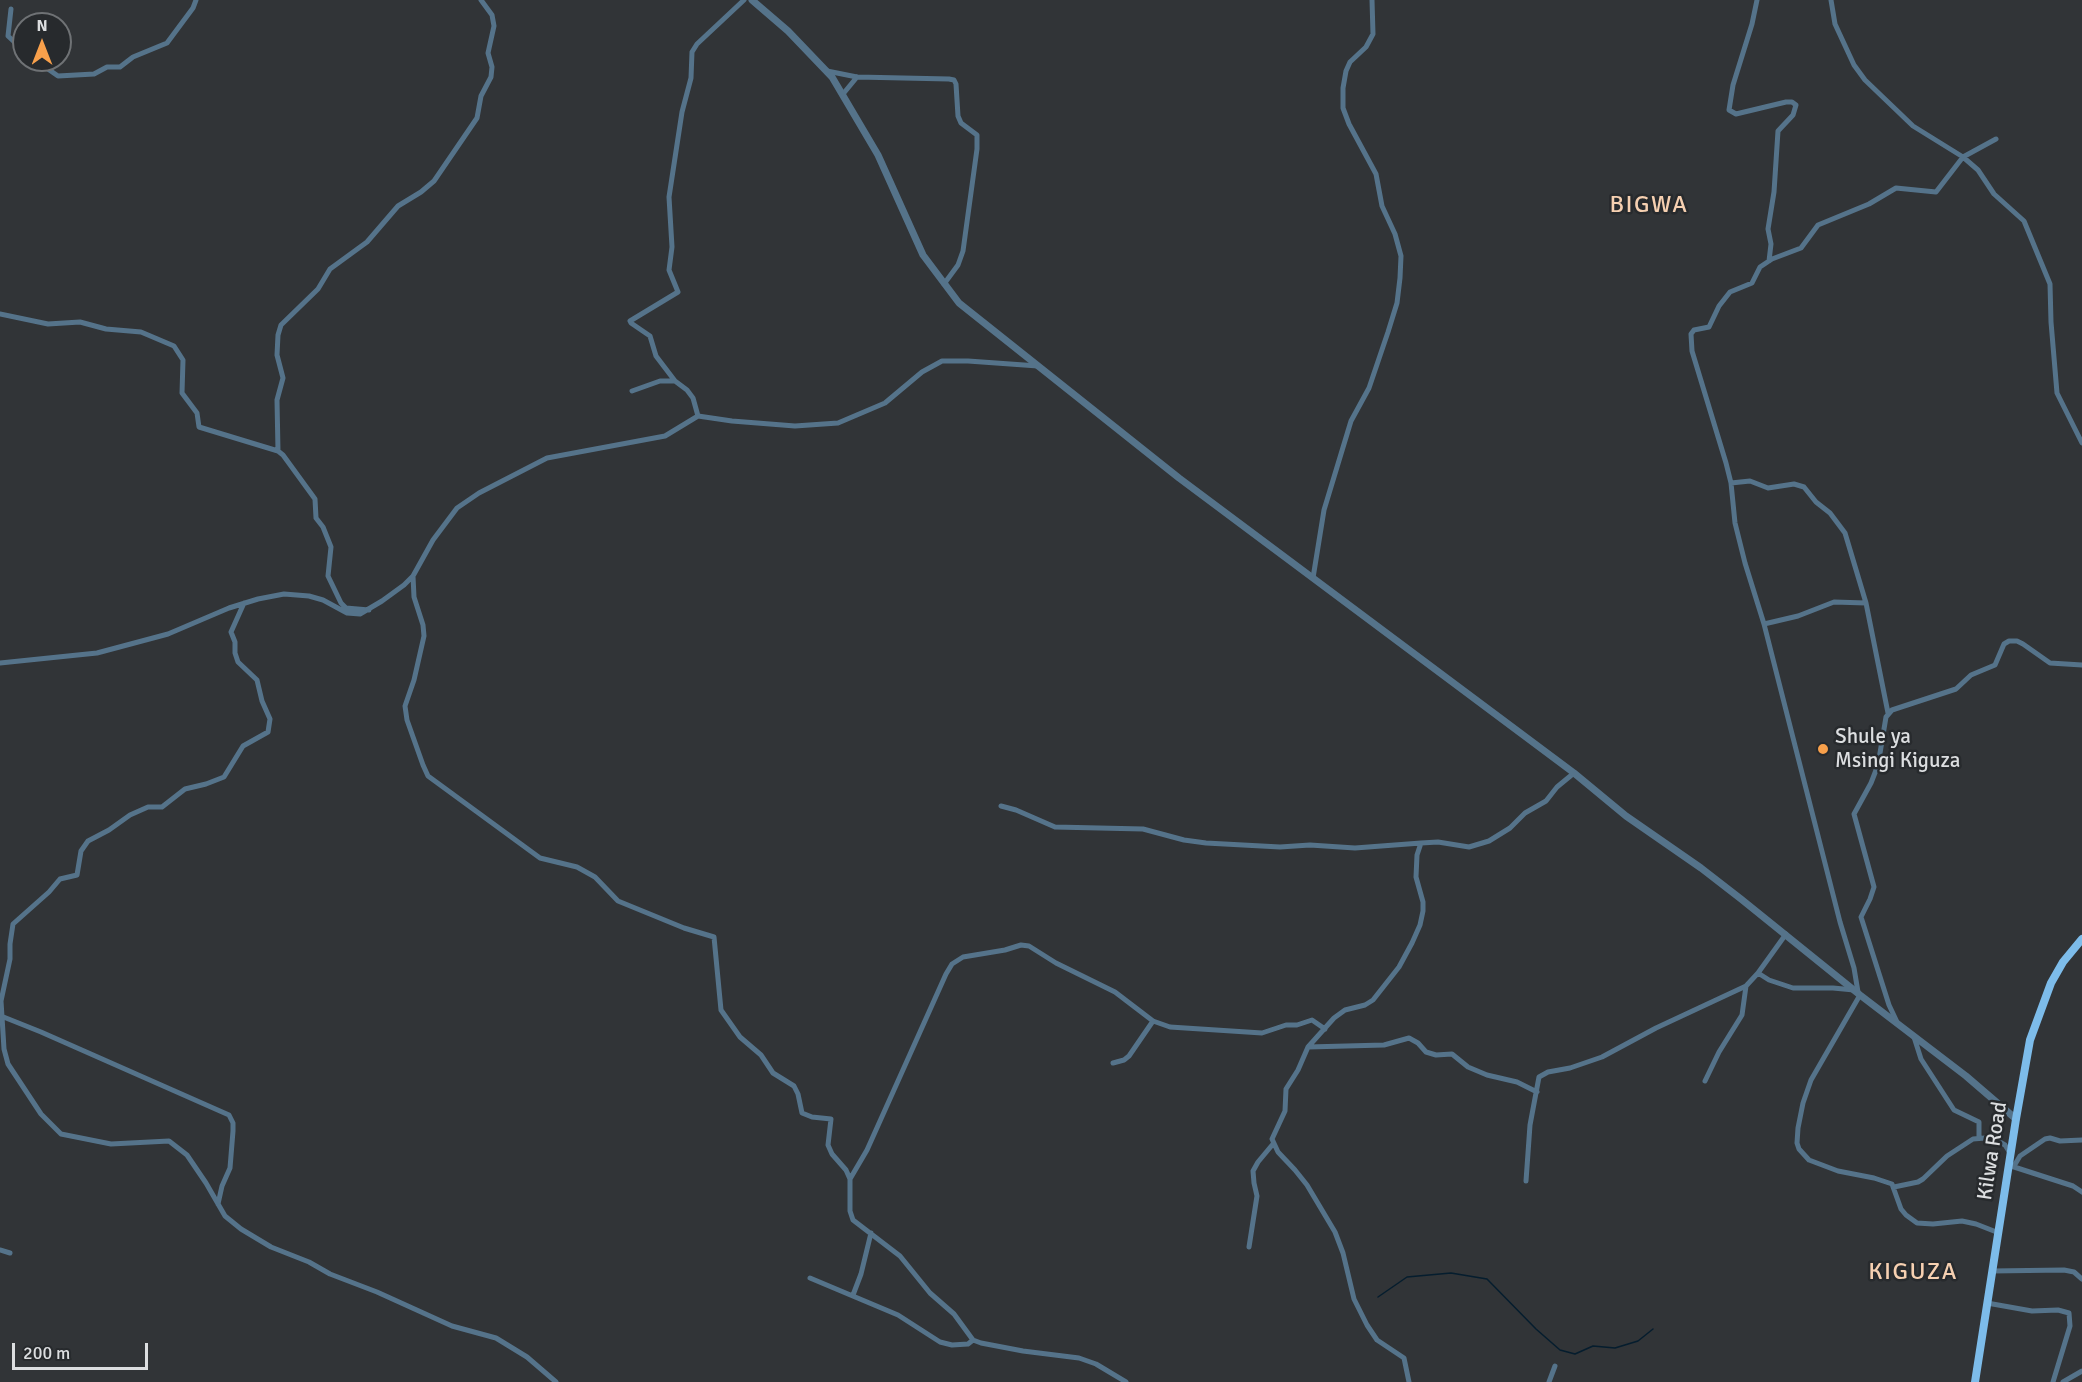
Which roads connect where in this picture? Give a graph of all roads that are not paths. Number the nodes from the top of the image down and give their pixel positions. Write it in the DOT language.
graph roads {
  1 [pos="196,0"];
  2 [pos="481,0"];
  3 [pos="744,0"];
  4 [pos="752,0"];
  5 [pos="1372,0"];
  6 [pos="1757,0"];
  7 [pos="1831,0"];
  8 [pos="11,9"];
  9 [pos="12,39"];
  10 [pos="827,71"];
  11 [pos="52,72"];
  12 [pos="857,77"];
  13 [pos="843,94"];
  14 [pos="1996,139"];
  15 [pos="1963,157"];
  16 [pos="1769,261"];
  17 [pos="944,284"];
  18 [pos="0,314"];
  19 [pos="1038,366"];
  20 [pos="675,381"];
  21 [pos="632,391"];
  22 [pos="698,416"];
  23 [pos="2082,443"];
  24 [pos="278,451"];
  25 [pos="1731,483"];
  26 [pos="413,576"];
  27 [pos="1313,578"];
  28 [pos="244,603"];
  29 [pos="1866,603"];
  30 [pos="369,610"];
  31 [pos="1764,624"];
  32 [pos="0,663"];
  33 [pos="2082,665"];
  34 [pos="1888,713"];
  35 [pos="1574,773"];
  36 [pos="1001,806"];
  37 [pos="1421,843"];
  38 [pos="1786,934"];
  39 [pos="2082,939"];
  40 [pos="1758,973"];
  41 [pos="1746,986"];
  42 [pos="1857,992"];
  43 [pos="1,1016"];
  44 [pos="1153,1021"];
  45 [pos="1897,1022"];
  46 [pos="1325,1029"];
  47 [pos="1914,1037"];
  48 [pos="1308,1047"];
  49 [pos="1113,1062"];
  50 [pos="1705,1081"];
  51 [pos="1537,1092"];
  52 [pos="2016,1119"];
  53 [pos="1979,1138"];
  54 [pos="2082,1140"];
  55 [pos="1273,1144"];
  56 [pos="2010,1153"];
  57 [pos="2011,1166"];
  58 [pos="850,1179"];
  59 [pos="1526,1181"];
  60 [pos="1894,1187"];
  61 [pos="2082,1192"];
  62 [pos="218,1206"];
  63 [pos="871,1233"];
  64 [pos="1999,1233"];
  65 [pos="1249,1247"];
  66 [pos="0,1250"];
  67 [pos="10,1253"];
  68 [pos="1992,1271"];
  69 [pos="810,1278"];
  70 [pos="2082,1279"];
  71 [pos="853,1295"];
  72 [pos="1987,1304"];
  73 [pos="973,1340"];
  74 [pos="1556,1366"];
  75 [pos="2082,1371"];
  76 [pos="556,1382"];
  77 [pos="1126,1382"];
  78 [pos="1409,1382"];
  79 [pos="1549,1382"];
  80 [pos="1975,1382"];
  81 [pos="2053,1382"];
  82 [pos="2063,1382"];
  1 -- 11 [label="street"];
  2 -- 24 [label="street"];
  3 -- 20 [label="street"];
  4 -- 10 [label="street"];
  5 -- 27 [label="street"];
  6 -- 16 [label="street"];
  7 -- 15 [label="street"];
  8 -- 9 [label="street"];
  10 -- 12 [label="street"];
  10 -- 13 [label="street"];
  12 -- 13 [label="street"];
  12 -- 17 [label="street"];
  13 -- 17 [label="street"];
  14 -- 15 [label="street"];
  15 -- 16 [label="street"];
  15 -- 23 [label="street"];
  16 -- 25 [label="street"];
  17 -- 19 [label="street"];
  18 -- 24 [label="street"];
  19 -- 22 [label="street"];
  19 -- 27 [label="street"];
  20 -- 21 [label="street"];
  20 -- 22 [label="street"];
  22 -- 26 [label="street"];
  24 -- 30 [label="street"];
  25 -- 29 [label="street"];
  25 -- 31 [label="street"];
  26 -- 30 [label="street"];
  26 -- 58 [label="street"];
  27 -- 35 [label="street"];
  28 -- 30 [label="street"];
  28 -- 32 [label="street"];
  28 -- 43 [label="street"];
  29 -- 31 [label="street"];
  29 -- 34 [label="street"];
  31 -- 42 [label="street"];
  33 -- 34 [label="street"];
  34 -- 45 [label="street"];
  35 -- 37 [label="street"];
  35 -- 38 [label="street"];
  36 -- 37 [label="street"];
  37 -- 46 [label="street"];
  38 -- 40 [label="street"];
  38 -- 42 [label="street"];
  39 -- 52 [label="highway, Kilwa Road"];
  40 -- 41 [label="street"];
  40 -- 42 [label="street"];
  41 -- 50 [label="street"];
  41 -- 51 [label="street"];
  42 -- 45 [label="street"];
  42 -- 60 [label="street"];
  43 -- 62 [label="street"];
  43 -- 62 [label="street"];
  44 -- 46 [label="street"];
  44 -- 49 [label="street"];
  44 -- 58 [label="street"];
  45 -- 47 [label="street"];
  46 -- 48 [label="street"];
  47 -- 52 [label="street"];
  47 -- 53 [label="street"];
  48 -- 51 [label="street"];
  48 -- 55 [label="street"];
  51 -- 59 [label="street"];
  52 -- 56 [label="highway, Kilwa Road"];
  53 -- 56 [label="street"];
  53 -- 60 [label="street"];
  54 -- 57 [label="street"];
  55 -- 65 [label="street"];
  55 -- 78 [label="street"];
  56 -- 57 [label="highway, Kilwa Road"];
  57 -- 61 [label="street"];
  57 -- 64 [label="highway, Kilwa Road"];
  58 -- 63 [label="street"];
  60 -- 64 [label="street"];
  62 -- 76 [label="street"];
  63 -- 71 [label="street"];
  63 -- 73 [label="street"];
  64 -- 68 [label="highway, Kilwa Road"];
  66 -- 67 [label="street"];
  68 -- 70 [label="street"];
  68 -- 72 [label="highway, Kilwa Road"];
  69 -- 71 [label="street"];
  71 -- 73 [label="street"];
  72 -- 80 [label="highway, Kilwa Road"];
  72 -- 81 [label="street"];
  73 -- 77 [label="street"];
  74 -- 79 [label="street"];
  75 -- 82 [label="street"];
}
